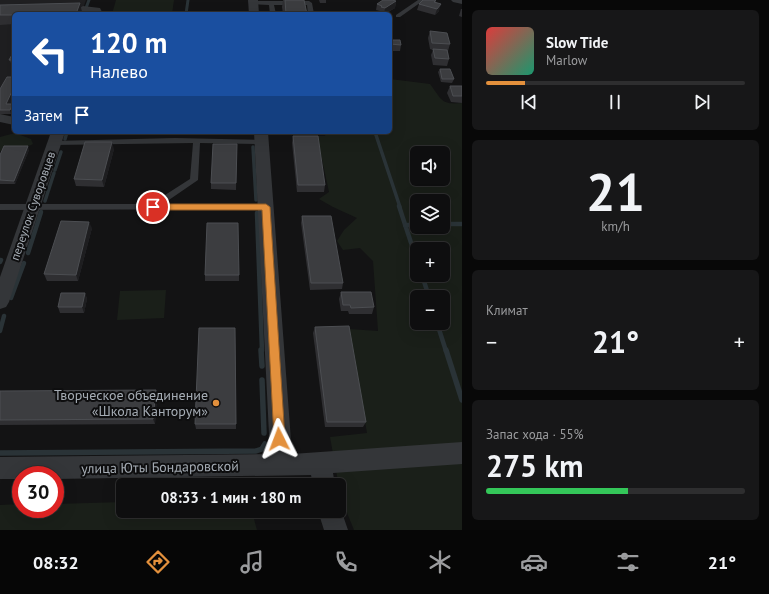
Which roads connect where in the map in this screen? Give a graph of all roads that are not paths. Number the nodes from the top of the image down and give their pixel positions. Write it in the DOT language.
graph roads {
  1 [pos="316,0"];
  2 [pos="421,0"];
  3 [pos="456,0"];
  4 [pos="253,1"];
  5 [pos="462,1"];
  6 [pos="271,3"];
  7 [pos="309,3"];
  8 [pos="83,9"];
  9 [pos="97,12"];
  10 [pos="254,12"];
  11 [pos="273,12"];
  12 [pos="311,12"];
  13 [pos="398,16"];
  14 [pos="0,118"];
  15 [pos="12,121"];
  16 [pos="55,136"];
  17 [pos="261,137"];
  18 [pos="197,140"];
  19 [pos="153,207"];
  20 [pos="266,207"];
  21 [pos="0,208"];
  22 [pos="32,208"];
  23 [pos="0,302"];
  24 [pos="462,453"];
  25 [pos="282,466"];
  26 [pos="0,468"];
  27 [pos="322,474"];
  28 [pos="332,518"];
  29 [pos="336,530"];
  1 -- 7 [label="lane"];
  2 -- 13 [label="lane"];
  3 -- 5 [label="street"];
  4 -- 6 [label="lane"];
  4 -- 10 [label="street"];
  6 -- 7 [label="lane"];
  6 -- 11 [label="lane"];
  7 -- 12 [label="lane"];
  8 -- 9 [label="street"];
  14 -- 15 [label="street"];
  16 -- 18 [label="lane"];
  16 -- 22 [label="street, переулок Суворовцев"];
  17 -- 18 [label="lane"];
  17 -- 20 [label="street"];
  18 -- 19 [label="lane"];
  19 -- 20 [label="lane"];
  19 -- 22 [label="lane"];
  20 -- 25 [label="street"];
  21 -- 22 [label="lane"];
  22 -- 23 [label="street, переулок Суворовцев"];
  24 -- 27 [label="street, улица Юты Бондаровской"];
  25 -- 26 [label="street, улица Юты Бондаровской"];
  25 -- 27 [label="street, улица Юты Бондаровской"];
  28 -- 29 [label="street"];
}
